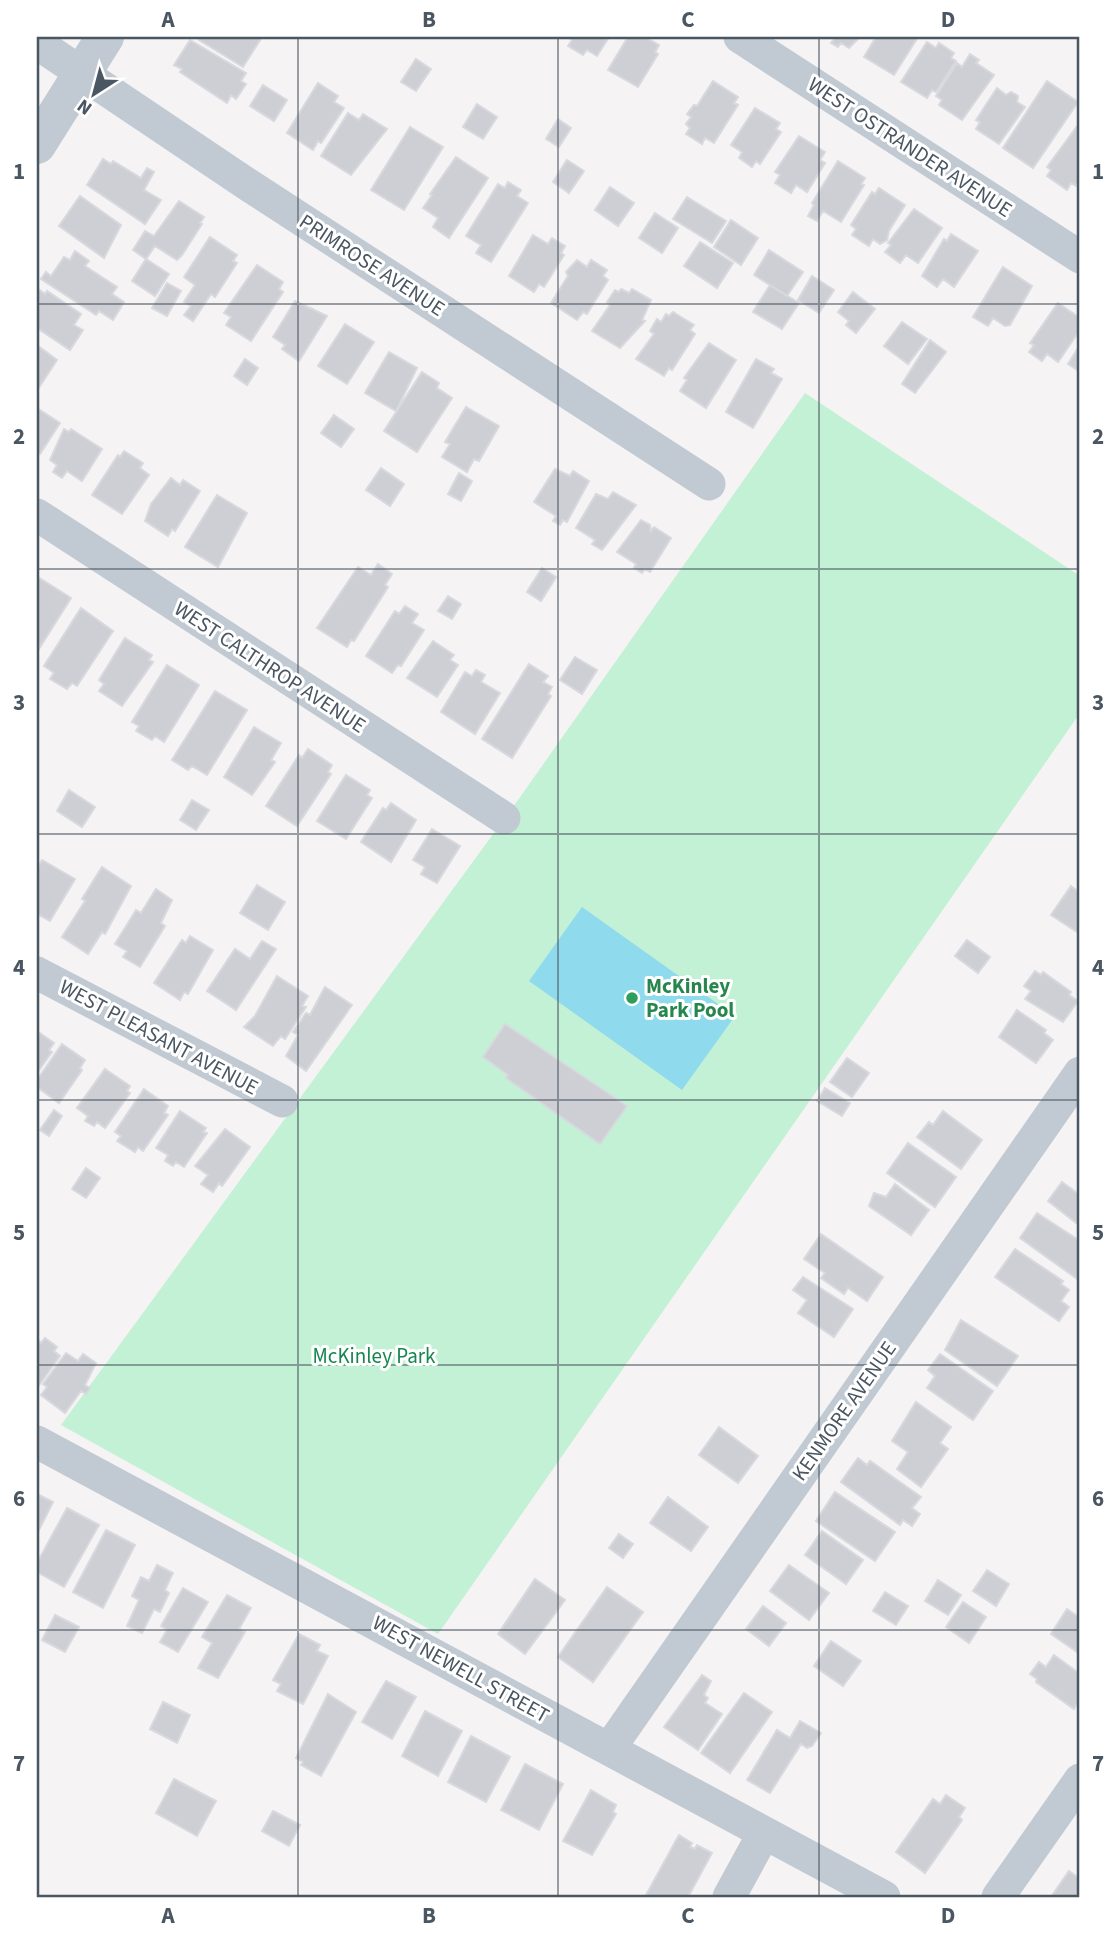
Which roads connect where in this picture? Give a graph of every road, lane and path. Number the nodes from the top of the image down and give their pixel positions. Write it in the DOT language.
graph roads {
  1 [pos="105,37"];
  2 [pos="740,37"];
  3 [pos="37,43"];
  4 [pos="82,73"];
  5 [pos="37,145"];
  6 [pos="1080,257"];
  7 [pos="709,484"];
  8 [pos="37,515"];
  9 [pos="504,818"];
  10 [pos="37,973"];
  11 [pos="1080,1073"];
  12 [pos="282,1101"];
  13 [pos="37,1442"];
  14 [pos="609,1749"];
  15 [pos="1080,1780"];
  16 [pos="764,1833"];
  17 [pos="729,1897"];
  18 [pos="884,1897"];
  19 [pos="998,1897"];
  1 -- 4 [label="street"];
  2 -- 6 [label="street, WEST OSTRANDER AVENUE"];
  3 -- 4 [label="street, PRIMROSE AVENUE"];
  4 -- 5 [label="street"];
  4 -- 7 [label="street, PRIMROSE AVENUE"];
  8 -- 9 [label="street, WEST CALTHROP AVENUE"];
  10 -- 12 [label="street, WEST PLEASANT AVENUE"];
  11 -- 14 [label="street, KENMORE AVENUE"];
  13 -- 14 [label="street, WEST NEWELL STREET"];
  14 -- 16 [label="street, WEST NEWELL STREET"];
  15 -- 19 [label="street"];
  16 -- 17 [label="street"];
  16 -- 18 [label="street, WEST NEWELL STREET"];
}
